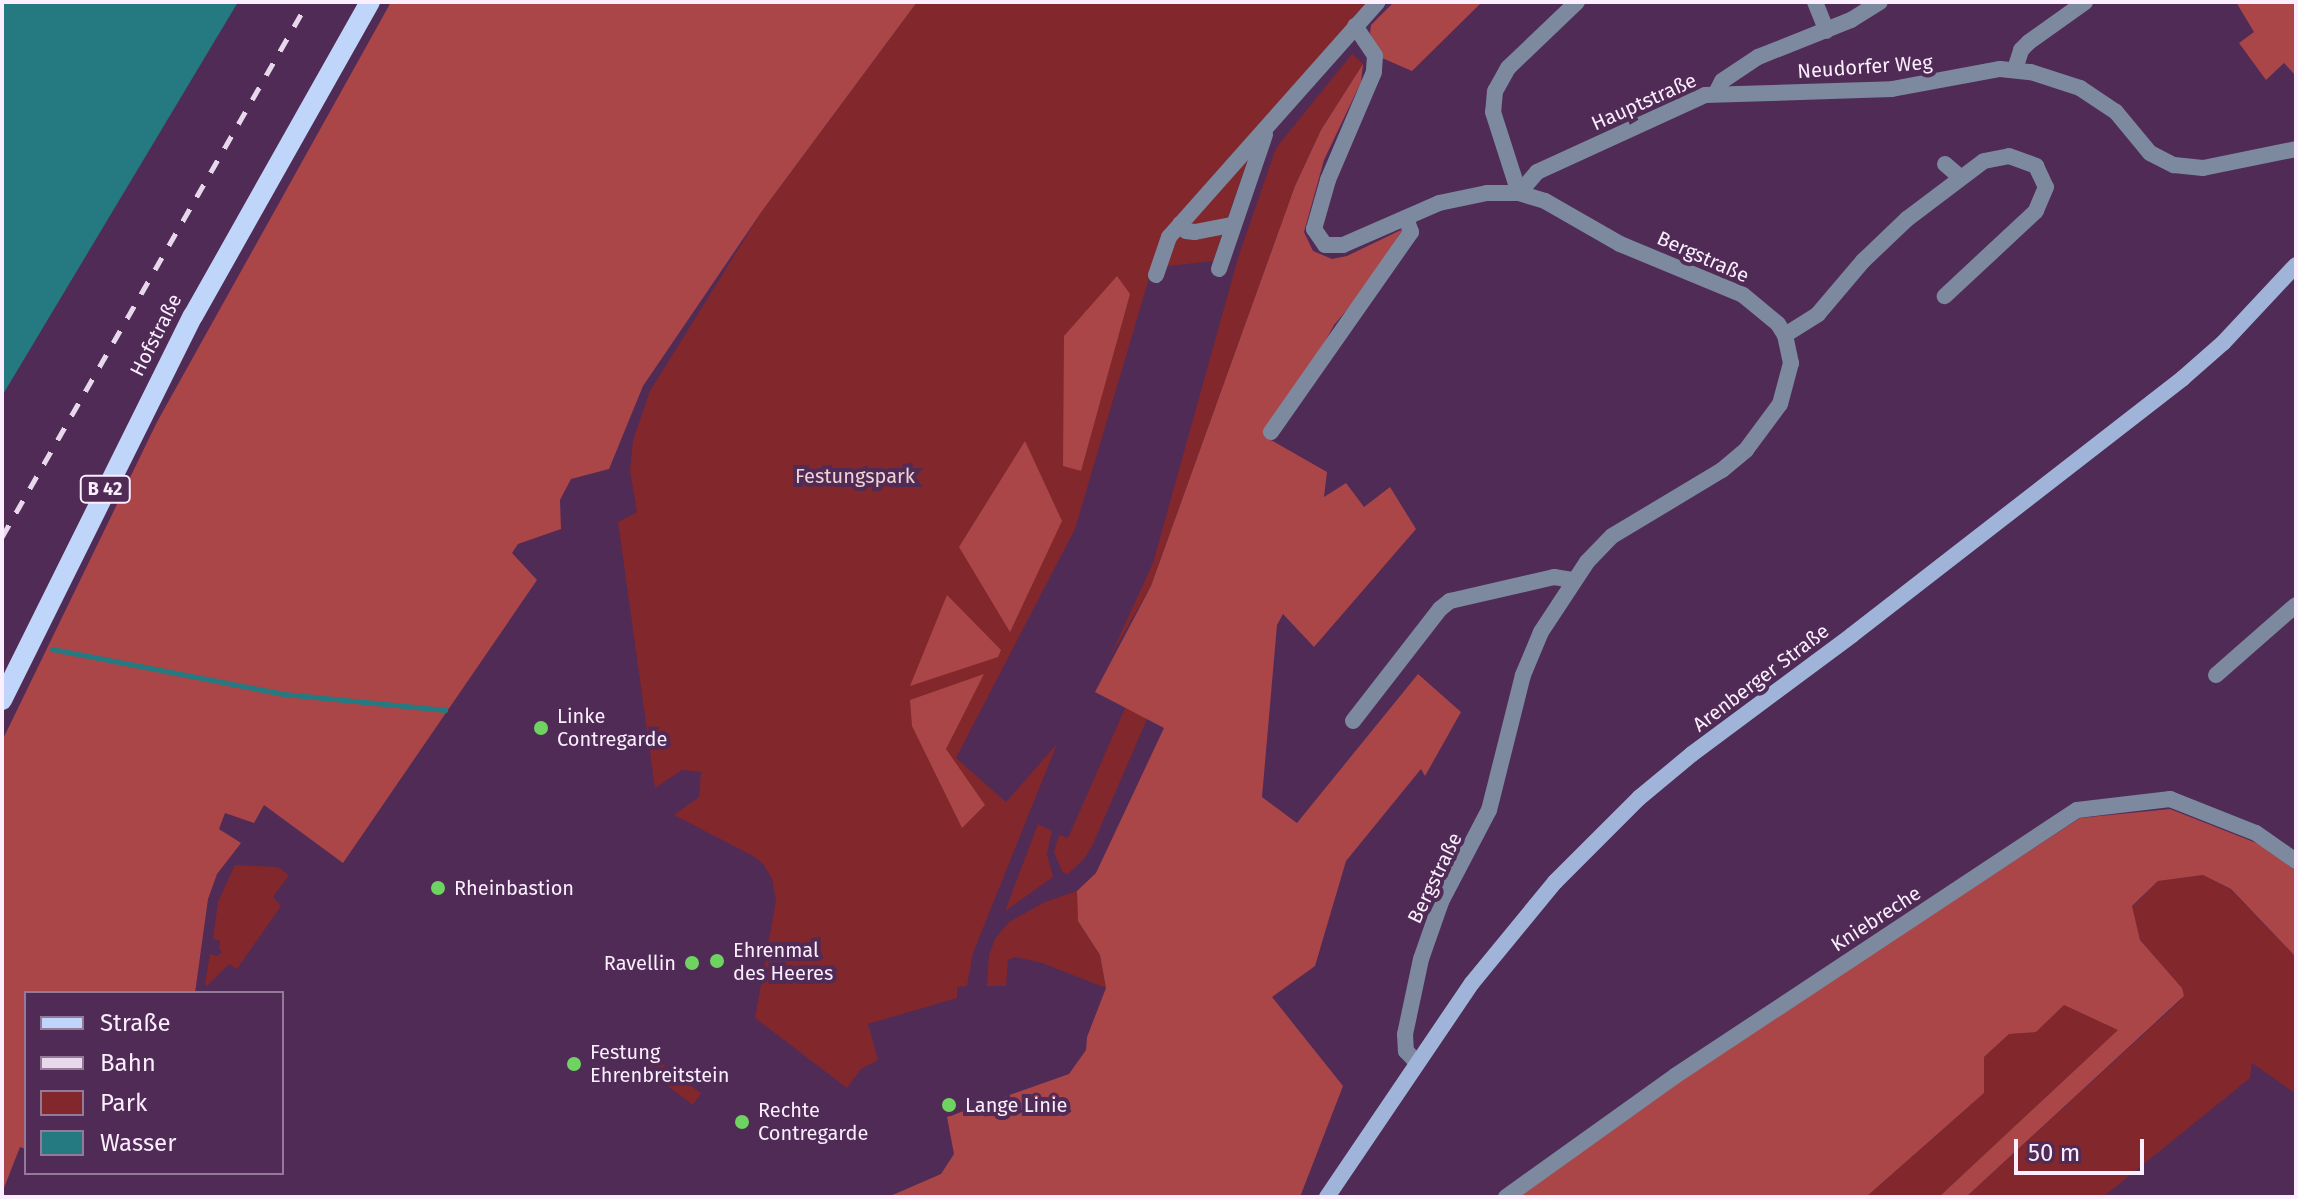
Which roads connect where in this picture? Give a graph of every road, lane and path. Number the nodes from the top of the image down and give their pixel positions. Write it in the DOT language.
graph roads {
  1 [pos="370,2"];
  2 [pos="1378,2"];
  3 [pos="1577,2"];
  4 [pos="1815,2"];
  5 [pos="1880,2"];
  6 [pos="2085,2"];
  7 [pos="1355,26"];
  8 [pos="1827,31"];
  9 [pos="2015,69"];
  10 [pos="1716,93"];
  11 [pos="1273,118"];
  12 [pos="2296,149"];
  13 [pos="1945,164"];
  14 [pos="1960,177"];
  15 [pos="1519,193"];
  16 [pos="1406,218"];
  17 [pos="1180,224"];
  18 [pos="1232,225"];
  19 [pos="2296,265"];
  20 [pos="1219,269"];
  21 [pos="1156,275"];
  22 [pos="1945,296"];
  23 [pos="1785,335"];
  24 [pos="1271,432"];
  25 [pos="1574,580"];
  26 [pos="2296,605"];
  27 [pos="2216,675"];
  28 [pos="2,700"];
  29 [pos="1353,721"];
  30 [pos="2296,861"];
  31 [pos="1417,1063"];
  32 [pos="1327,1197"];
  33 [pos="1506,1197"];
  1 -- 28 [label="main road, Hofstraße / B 42"];
  2 -- 7 [label="street"];
  3 -- 15 [label="street"];
  4 -- 8 [label="street"];
  5 -- 8 [label="street, Hauptstraße"];
  6 -- 9 [label="street"];
  7 -- 11 [label="street"];
  7 -- 16 [label="street, Bergstraße"];
  8 -- 10 [label="street, Hauptstraße"];
  9 -- 10 [label="street, Neudorfer Weg"];
  9 -- 12 [label="street, Neudorfer Weg"];
  10 -- 15 [label="street, Hauptstraße"];
  11 -- 17 [label="street"];
  11 -- 18 [label="street"];
  13 -- 14 [label="street"];
  14 -- 22 [label="street"];
  14 -- 23 [label="street"];
  15 -- 16 [label="street, Bergstraße"];
  15 -- 23 [label="street, Bergstraße"];
  16 -- 24 [label="street"];
  17 -- 18 [label="street"];
  17 -- 21 [label="street"];
  18 -- 20 [label="street"];
  19 -- 31 [label="main road, Arenberger Straße"];
  23 -- 25 [label="street, Bergstraße"];
  25 -- 29 [label="street"];
  25 -- 31 [label="street, Bergstraße"];
  26 -- 27 [label="street"];
  30 -- 33 [label="street, Kniebreche"];
  31 -- 32 [label="main road, Arenberger Straße"];
}
